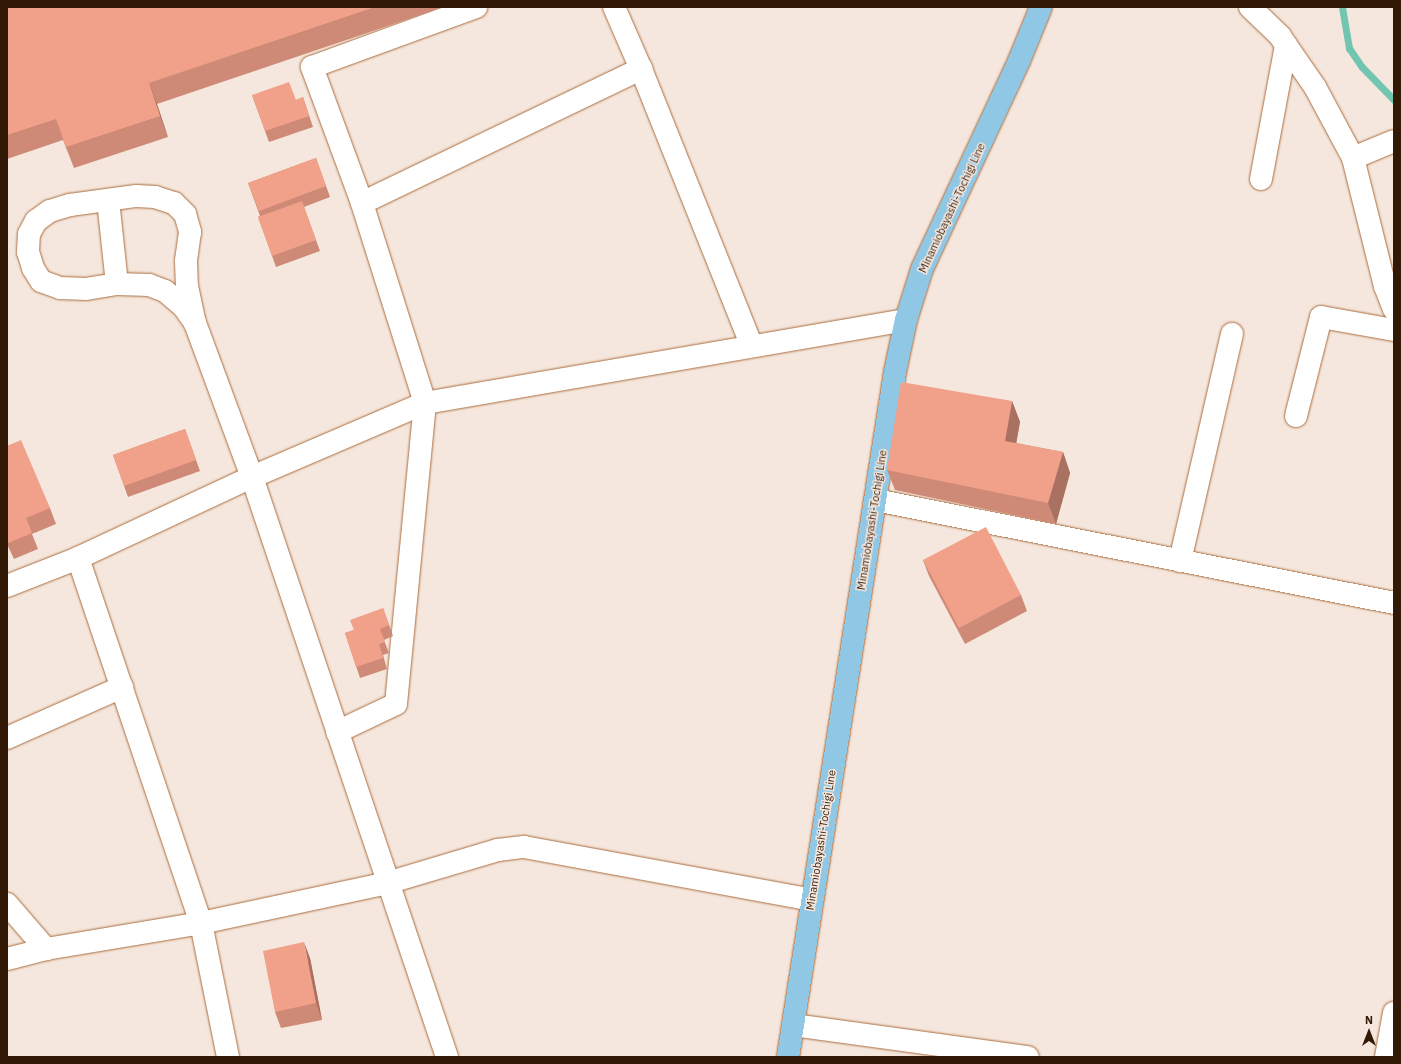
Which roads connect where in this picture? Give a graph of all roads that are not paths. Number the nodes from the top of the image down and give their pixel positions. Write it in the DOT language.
graph roads {
  1 [pos="476,7"];
  2 [pos="614,7"];
  3 [pos="1041,7"];
  4 [pos="1250,7"];
  5 [pos="1286,45"];
  6 [pos="641,69"];
  7 [pos="1394,141"];
  8 [pos="1353,158"];
  9 [pos="1261,179"];
  10 [pos="108,200"];
  11 [pos="362,203"];
  12 [pos="117,284"];
  13 [pos="1394,309"];
  14 [pos="906,320"];
  15 [pos="195,323"];
  16 [pos="1394,330"];
  17 [pos="1232,334"];
  18 [pos="752,346"];
  19 [pos="425,402"];
  20 [pos="1296,416"];
  21 [pos="252,477"];
  22 [pos="875,500"];
  23 [pos="78,558"];
  24 [pos="1180,561"];
  25 [pos="7,586"];
  26 [pos="1394,603"];
  27 [pos="122,687"];
  28 [pos="337,732"];
  29 [pos="7,738"];
  30 [pos="387,883"];
  31 [pos="812,900"];
  32 [pos="7,904"];
  33 [pos="201,922"];
  34 [pos="46,948"];
  35 [pos="7,959"];
  36 [pos="1394,1013"];
  37 [pos="793,1025"];
  38 [pos="228,1057"];
  39 [pos="447,1057"];
  40 [pos="788,1057"];
  41 [pos="1028,1057"];
  42 [pos="1386,1057"];
  1 -- 11 [label="street"];
  2 -- 6 [label="street"];
  3 -- 14 [label="main road, Minamiobayashi-Tochigi Line"];
  4 -- 5 [label="street"];
  5 -- 8 [label="street"];
  5 -- 9 [label="street"];
  6 -- 11 [label="street"];
  6 -- 18 [label="street"];
  7 -- 8 [label="street"];
  8 -- 13 [label="street"];
  10 -- 12 [label="street"];
  10 -- 12 [label="street"];
  10 -- 15 [label="street"];
  11 -- 19 [label="street"];
  12 -- 15 [label="street"];
  14 -- 18 [label="street"];
  14 -- 22 [label="main road, Minamiobayashi-Tochigi Line"];
  15 -- 21 [label="street"];
  16 -- 20 [label="street"];
  17 -- 24 [label="street"];
  18 -- 19 [label="street"];
  19 -- 21 [label="street"];
  19 -- 28 [label="street"];
  21 -- 23 [label="street"];
  21 -- 28 [label="street"];
  22 -- 24 [label="street"];
  22 -- 31 [label="main road, Minamiobayashi-Tochigi Line"];
  23 -- 25 [label="street"];
  23 -- 27 [label="street"];
  24 -- 26 [label="street"];
  27 -- 29 [label="street"];
  27 -- 33 [label="street"];
  28 -- 30 [label="street"];
  30 -- 31 [label="street"];
  30 -- 33 [label="street"];
  30 -- 39 [label="street"];
  31 -- 37 [label="main road, Minamiobayashi-Tochigi Line"];
  32 -- 34 [label="street"];
  33 -- 34 [label="street"];
  33 -- 38 [label="street"];
  34 -- 35 [label="street"];
  36 -- 42 [label="street"];
  37 -- 40 [label="main road, Minamiobayashi-Tochigi Line"];
  37 -- 41 [label="street"];
}
